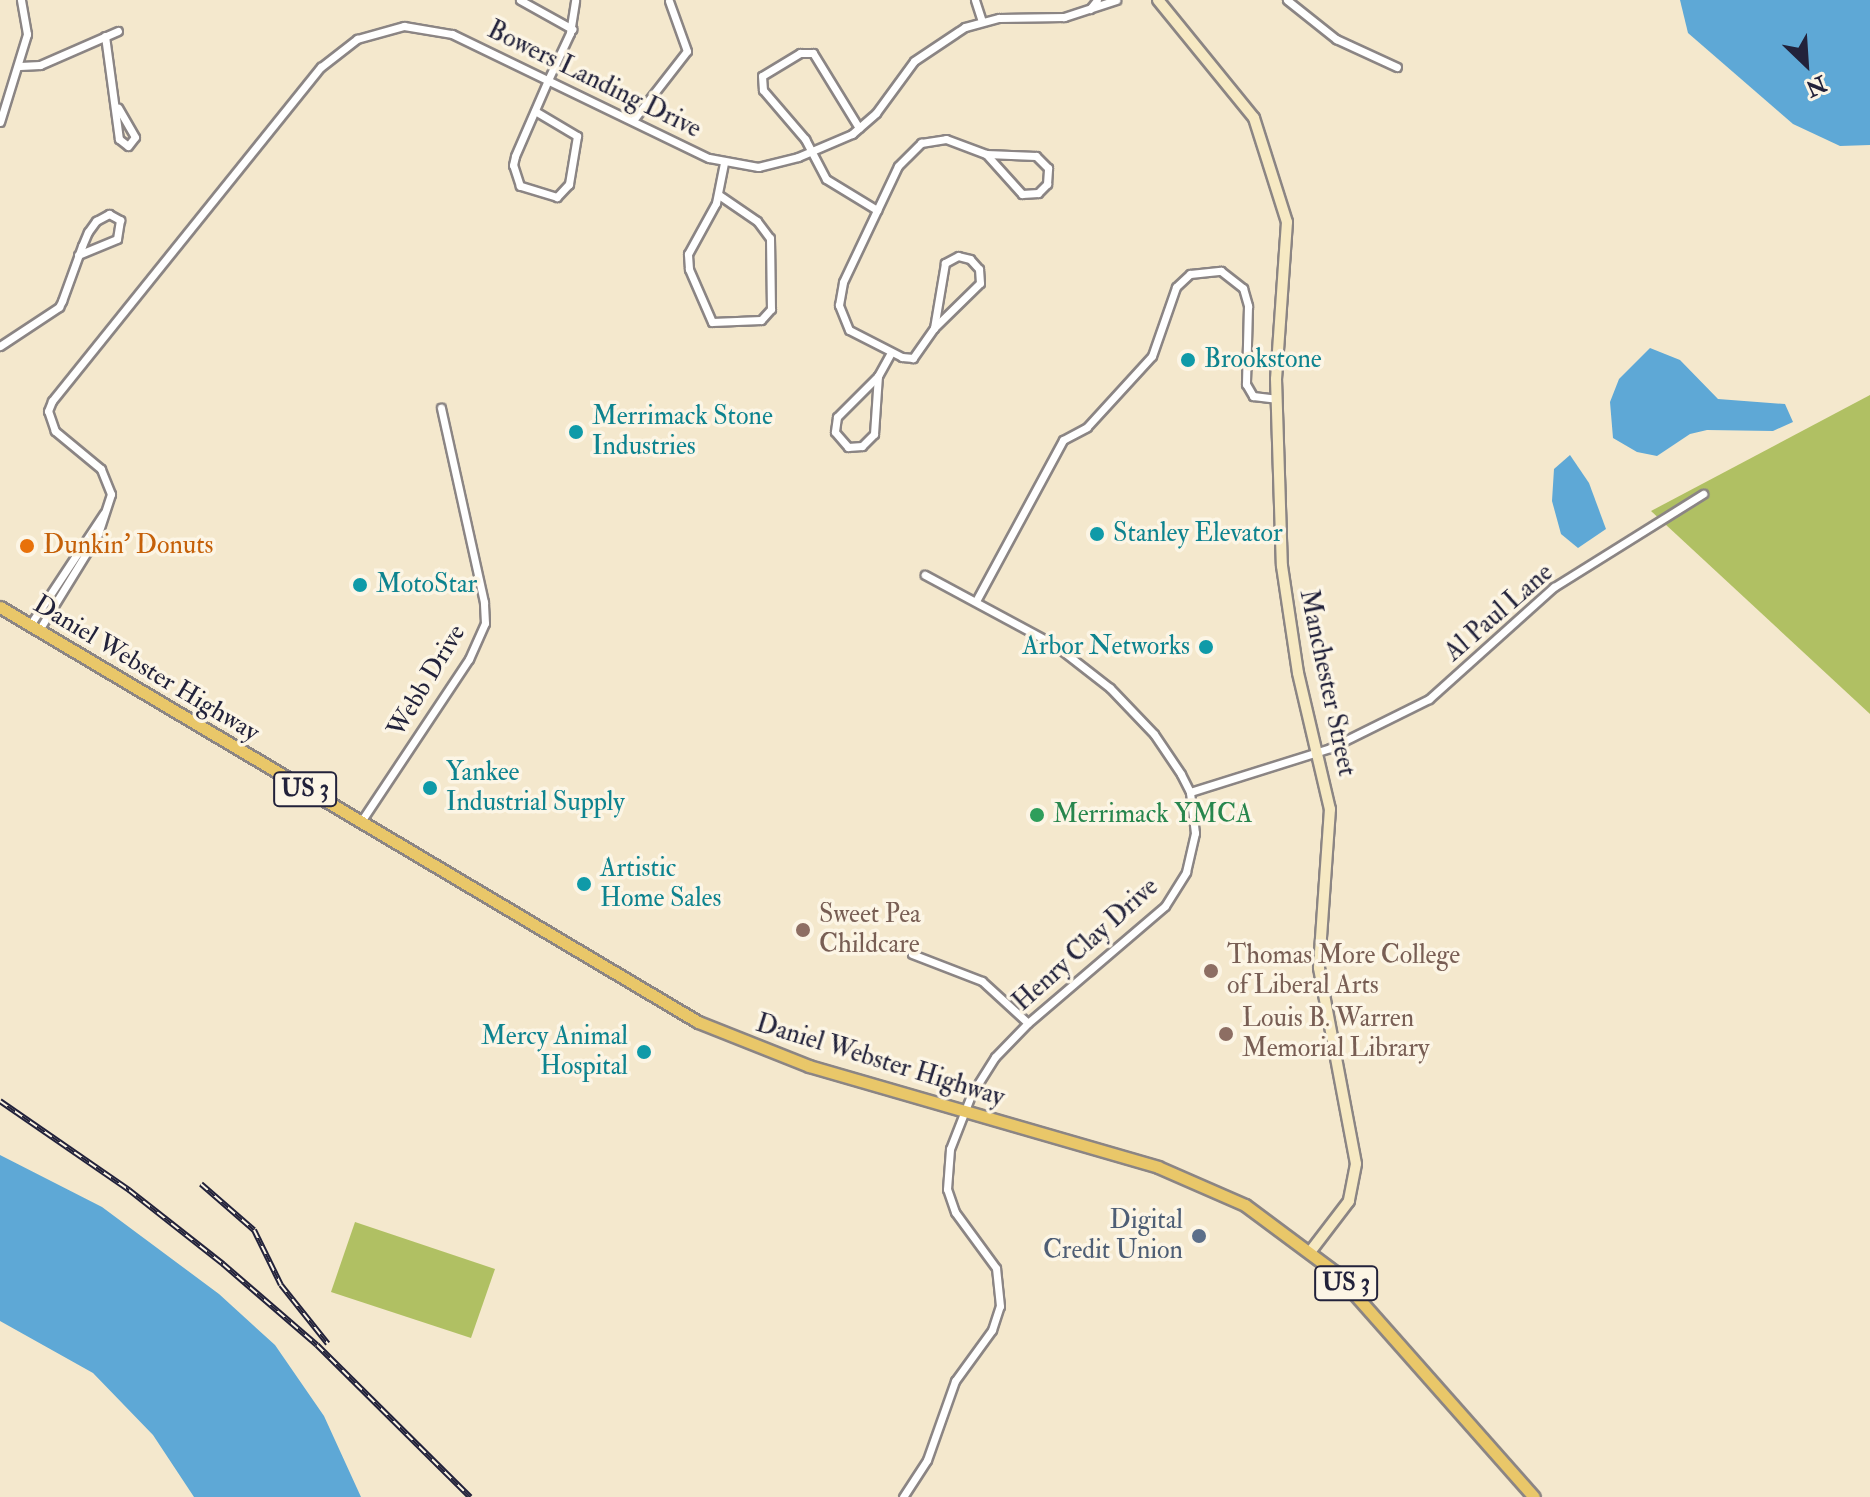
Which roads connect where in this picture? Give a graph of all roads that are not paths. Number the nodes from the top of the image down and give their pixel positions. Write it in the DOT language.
graph roads {
  1 [pos="21,0"];
  2 [pos="520,0"];
  3 [pos="575,0"];
  4 [pos="975,0"];
  5 [pos="1097,0"];
  6 [pos="1116,0"];
  7 [pos="1158,0"];
  8 [pos="1287,0"];
  9 [pos="669,1"];
  10 [pos="1090,9"];
  11 [pos="982,22"];
  12 [pos="572,29"];
  13 [pos="118,31"];
  14 [pos="105,36"];
  15 [pos="20,66"];
  16 [pos="1397,67"];
  17 [pos="548,80"];
  18 [pos="118,108"];
  19 [pos="535,111"];
  20 [pos="634,119"];
  21 [pos="0,122"];
  22 [pos="859,128"];
  23 [pos="812,152"];
  24 [pos="986,154"];
  25 [pos="724,163"];
  26 [pos="719,195"];
  27 [pos="877,210"];
  28 [pos="78,255"];
  29 [pos="934,328"];
  30 [pos="0,346"];
  31 [pos="891,353"];
  32 [pos="878,376"];
  33 [pos="1276,399"];
  34 [pos="441,408"];
  35 [pos="1703,494"];
  36 [pos="925,575"];
  37 [pos="976,601"];
  38 [pos="0,607"];
  39 [pos="35,628"];
  40 [pos="1318,752"];
  41 [pos="1190,792"];
  42 [pos="360,823"];
  43 [pos="912,954"];
  44 [pos="1028,1023"];
  45 [pos="964,1111"];
  46 [pos="1310,1252"];
  47 [pos="903,1497"];
  48 [pos="1534,1497"];
  1 -- 15 [label="street"];
  2 -- 12 [label="street"];
  3 -- 12 [label="street"];
  4 -- 11 [label="street"];
  5 -- 10 [label="street"];
  6 -- 10 [label="street, Bowers Landing Drive"];
  7 -- 33 [label="street, Manchester Street"];
  8 -- 16 [label="street"];
  9 -- 20 [label="street"];
  10 -- 11 [label="street, Bowers Landing Drive"];
  11 -- 22 [label="street, Bowers Landing Drive"];
  12 -- 17 [label="street"];
  13 -- 14 [label="street"];
  14 -- 15 [label="street"];
  14 -- 18 [label="street"];
  15 -- 21 [label="street"];
  17 -- 19 [label="street"];
  17 -- 20 [label="street, Bowers Landing Drive"];
  17 -- 39 [label="street, Bowers Landing Drive"];
  18 -- 18 [label="street"];
  19 -- 19 [label="street"];
  20 -- 25 [label="street, Bowers Landing Drive"];
  22 -- 23 [label="street, Bowers Landing Drive"];
  22 -- 23 [label="street"];
  23 -- 25 [label="street, Bowers Landing Drive"];
  23 -- 27 [label="street"];
  24 -- 24 [label="street"];
  24 -- 27 [label="street"];
  25 -- 26 [label="street"];
  26 -- 26 [label="street"];
  27 -- 31 [label="street"];
  28 -- 28 [label="street"];
  28 -- 30 [label="street"];
  29 -- 29 [label="street"];
  29 -- 31 [label="street"];
  31 -- 32 [label="street"];
  32 -- 32 [label="street"];
  33 -- 37 [label="street"];
  33 -- 40 [label="street, Manchester Street"];
  34 -- 42 [label="street, Webb Drive"];
  35 -- 40 [label="street, Al Paul Lane"];
  36 -- 37 [label="street, Henry Clay Drive"];
  37 -- 41 [label="street, Henry Clay Drive"];
  38 -- 39 [label="main road, Daniel Webster Highway / US 3"];
  39 -- 42 [label="main road, Daniel Webster Highway / US 3"];
  40 -- 41 [label="street"];
  40 -- 46 [label="street, Manchester Street"];
  41 -- 44 [label="street, Henry Clay Drive"];
  42 -- 45 [label="main road, Daniel Webster Highway / US 3"];
  43 -- 44 [label="street"];
  44 -- 45 [label="street, Henry Clay Drive"];
  45 -- 46 [label="main road, Daniel Webster Highway / US 3"];
  45 -- 47 [label="street, Henry Clay Drive"];
  46 -- 48 [label="main road, Daniel Webster Highway / US 3"];
}
